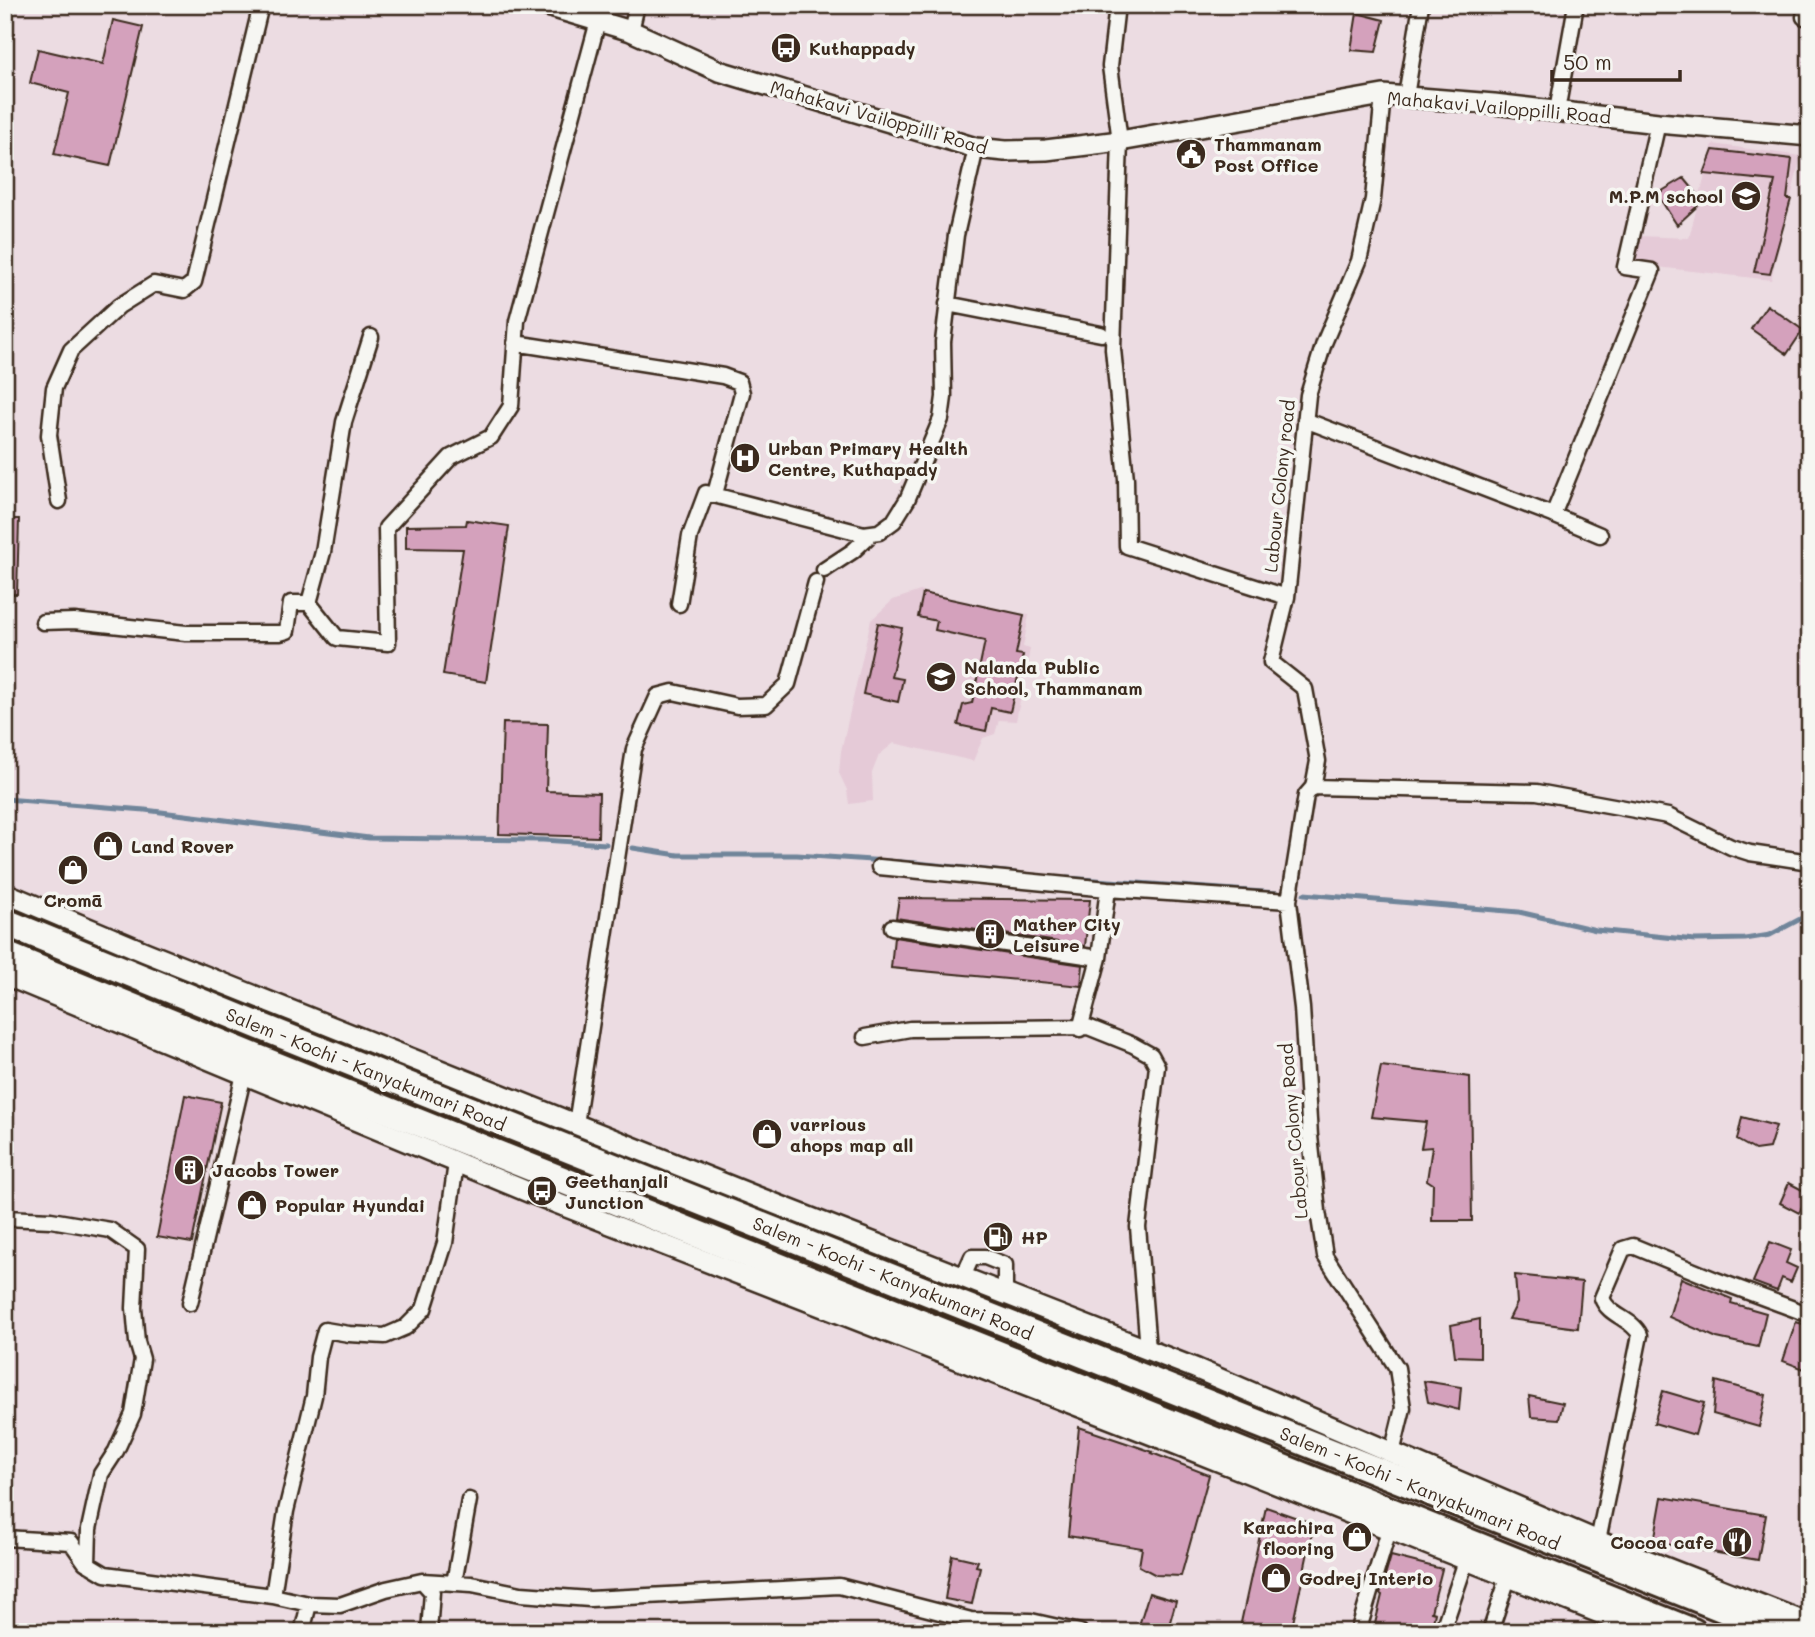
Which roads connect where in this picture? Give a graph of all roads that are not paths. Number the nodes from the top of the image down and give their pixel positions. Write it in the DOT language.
graph roads {
  1 [pos="261,5"];
  2 [pos="544,5"];
  3 [pos="637,5"];
  4 [pos="1117,5"];
  5 [pos="1421,5"];
  6 [pos="1576,5"];
  7 [pos="597,21"];
  8 [pos="631,31"];
  9 [pos="1383,95"];
  10 [pos="1406,96"];
  11 [pos="1557,111"];
  12 [pos="1658,123"];
  13 [pos="1810,135"];
  14 [pos="1120,141"];
  15 [pos="976,148"];
  16 [pos="947,304"];
  17 [pos="1101,334"];
  18 [pos="372,337"];
  19 [pos="516,343"];
  20 [pos="1305,420"];
  21 [pos="715,494"];
  22 [pos="59,501"];
  23 [pos="1553,515"];
  24 [pos="871,534"];
  25 [pos="1600,535"];
  26 [pos="1287,597"];
  27 [pos="309,603"];
  28 [pos="679,604"];
  29 [pos="43,622"];
  30 [pos="1313,787"];
  31 [pos="1810,862"];
  32 [pos="879,867"];
  33 [pos="1108,888"];
  34 [pos="5,893"];
  35 [pos="1289,901"];
  36 [pos="5,922"];
  37 [pos="892,927"];
  38 [pos="66,947"];
  39 [pos="5,955"];
  40 [pos="1099,958"];
  41 [pos="5,975"];
  42 [pos="56,975"];
  43 [pos="1080,1028"];
  44 [pos="864,1037"];
  45 [pos="244,1074"];
  46 [pos="576,1125"];
  47 [pos="456,1163"];
  48 [pos="5,1218"];
  49 [pos="963,1277"];
  50 [pos="778,1278"];
  51 [pos="982,1284"];
  52 [pos="1004,1293"];
  53 [pos="190,1303"];
  54 [pos="972,1310"];
  55 [pos="1810,1315"];
  56 [pos="1148,1349"];
  57 [pos="1257,1423"];
  58 [pos="1392,1453"];
  59 [pos="1246,1454"];
  60 [pos="469,1500"];
  61 [pos="1389,1530"];
  62 [pos="5,1538"];
  63 [pos="1598,1541"];
  64 [pos="1466,1561"];
  65 [pos="88,1564"];
  66 [pos="1508,1578"];
  67 [pos="422,1581"];
  68 [pos="454,1583"];
  69 [pos="273,1596"];
  70 [pos="309,1604"];
  71 [pos="1810,1624"];
  72 [pos="302,1632"];
  73 [pos="429,1632"];
  74 [pos="1080,1632"];
  75 [pos="1358,1632"];
  76 [pos="1442,1632"];
  77 [pos="1490,1632"];
  78 [pos="1647,1632"];
  79 [pos="1693,1632"];
  80 [pos="1782,1632"];
  1 -- 22 [label="street"];
  2 -- 7 [label="street, Mahakavi Vailoppilli Road"];
  3 -- 8 [label="street"];
  4 -- 14 [label="street"];
  5 -- 10 [label="street"];
  6 -- 11 [label="street"];
  7 -- 8 [label="street, Mahakavi Vailoppilli Road"];
  7 -- 19 [label="street"];
  8 -- 15 [label="street, Mahakavi Vailoppilli Road"];
  9 -- 10 [label="street, Mahakavi Vailoppilli Road"];
  9 -- 14 [label="street, Mahakavi Vailoppilli Road"];
  9 -- 20 [label="street, Labour Colony road"];
  10 -- 11 [label="street, Mahakavi Vailoppilli Road"];
  11 -- 12 [label="street, Mahakavi Vailoppilli Road"];
  12 -- 13 [label="street, Mahakavi Vailoppilli Road"];
  12 -- 23 [label="street"];
  14 -- 15 [label="street, Mahakavi Vailoppilli Road"];
  14 -- 26 [label="street"];
  15 -- 16 [label="street"];
  16 -- 17 [label="street"];
  16 -- 24 [label="street"];
  18 -- 27 [label="street"];
  19 -- 21 [label="street"];
  19 -- 27 [label="street"];
  20 -- 23 [label="street"];
  20 -- 26 [label="street, Labour Colony road"];
  21 -- 24 [label="street"];
  21 -- 28 [label="street"];
  23 -- 25 [label="street"];
  24 -- 46 [label="street"];
  26 -- 30 [label="street, Labour Colony road"];
  27 -- 29 [label="street"];
  30 -- 31 [label="street"];
  30 -- 35 [label="street, Labour Colony Road"];
  32 -- 33 [label="street"];
  33 -- 35 [label="street"];
  33 -- 40 [label="street"];
  34 -- 46 [label="street"];
  35 -- 58 [label="street, Labour Colony Road"];
  36 -- 38 [label="highway, Salem - Kochi - Kanyakumari Road"];
  37 -- 40 [label="street"];
  38 -- 42 [label="highway"];
  38 -- 54 [label="highway, Salem - Kochi - Kanyakumari Road"];
  39 -- 42 [label="highway, Salem - Kochi - Kanyakumari Road"];
  40 -- 43 [label="street"];
  41 -- 45 [label="street"];
  42 -- 50 [label="highway, Salem - Kochi - Kanyakumari Road"];
  43 -- 44 [label="street"];
  43 -- 56 [label="street"];
  45 -- 47 [label="street"];
  45 -- 53 [label="street"];
  46 -- 49 [label="street"];
  47 -- 50 [label="street"];
  47 -- 69 [label="street"];
  48 -- 65 [label="street"];
  49 -- 51 [label="street"];
  49 -- 52 [label="street"];
  50 -- 59 [label="highway, Salem - Kochi - Kanyakumari Road"];
  50 -- 61 [label="street"];
  51 -- 52 [label="street"];
  51 -- 54 [label="street"];
  52 -- 56 [label="street"];
  54 -- 57 [label="highway, Salem - Kochi - Kanyakumari Road"];
  55 -- 63 [label="street"];
  56 -- 58 [label="street"];
  57 -- 59 [label="highway"];
  57 -- 80 [label="highway, Salem - Kochi - Kanyakumari Road"];
  58 -- 63 [label="street"];
  59 -- 79 [label="highway, Salem - Kochi - Kanyakumari Road"];
  60 -- 68 [label="street"];
  61 -- 64 [label="street"];
  61 -- 75 [label="street"];
  62 -- 65 [label="street"];
  63 -- 71 [label="street"];
  64 -- 66 [label="street"];
  64 -- 76 [label="street"];
  65 -- 69 [label="street"];
  66 -- 77 [label="street"];
  66 -- 78 [label="street"];
  67 -- 68 [label="street"];
  67 -- 70 [label="street"];
  67 -- 73 [label="street"];
  68 -- 74 [label="street"];
  69 -- 70 [label="street"];
  70 -- 72 [label="street"];
}
